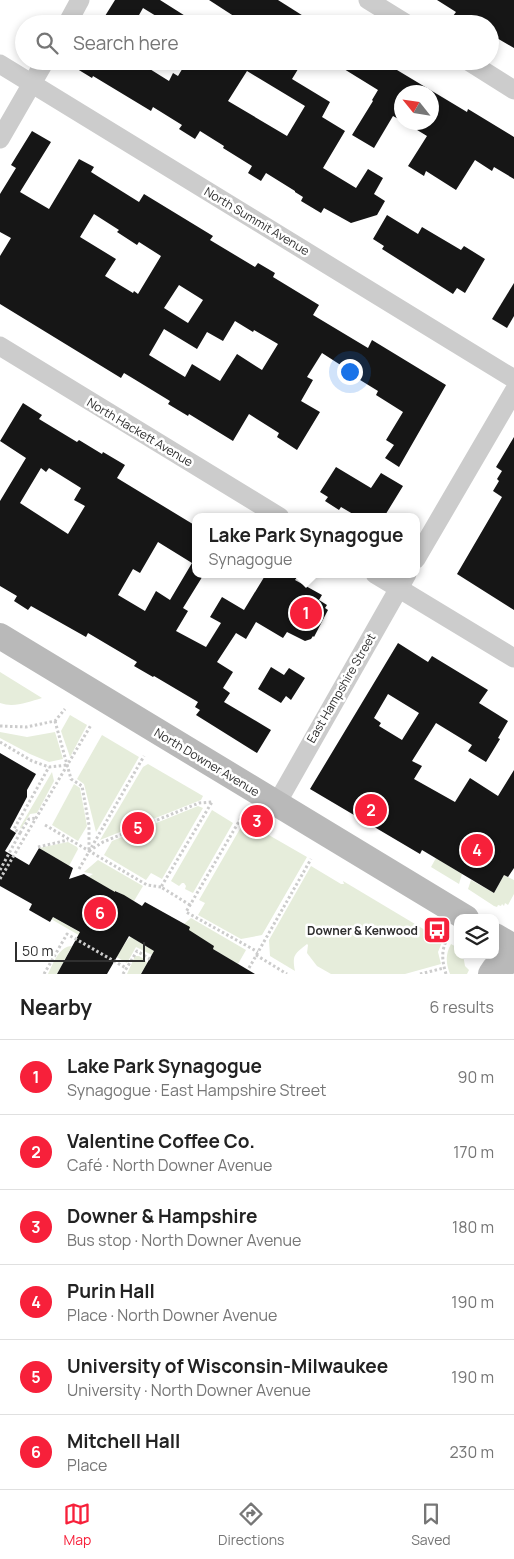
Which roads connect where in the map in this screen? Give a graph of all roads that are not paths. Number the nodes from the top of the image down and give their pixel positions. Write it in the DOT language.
graph roads {
  1 [pos="80,0"];
  2 [pos="368,0"];
  3 [pos="71,15"];
  4 [pos="392,15"];
  5 [pos="0,64"];
  6 [pos="40,70"];
  7 [pos="482,70"];
  8 [pos="32,84"];
  9 [pos="514,90"];
  10 [pos="0,139"];
  11 [pos="0,346"];
  12 [pos="514,379"];
  13 [pos="514,390"];
  14 [pos="273,513"];
  15 [pos="420,552"];
  16 [pos="403,581"];
  17 [pos="0,636"];
  18 [pos="514,658"];
  19 [pos="276,803"];
  20 [pos="459,914"];
  21 [pos="499,938"];
  22 [pos="514,947"];
  23 [pos="514,959"];
  24 [pos="492,974"];
  1 -- 3 [label="street"];
  2 -- 4 [label="street"];
  5 -- 8 [label="street, North Summit Avenue"];
  6 -- 8 [label="street"];
  7 -- 9 [label="street"];
  8 -- 10 [label="street"];
  8 -- 12 [label="street, North Summit Avenue"];
  11 -- 14 [label="street, North Hackett Avenue"];
  13 -- 15 [label="street"];
  16 -- 18 [label="street"];
  16 -- 19 [label="street, East Hampshire Street"];
  17 -- 19 [label="street, North Downer Avenue"];
  19 -- 20 [label="street, North Downer Avenue"];
  21 -- 22 [label="street"];
  23 -- 24 [label="street"];
}
